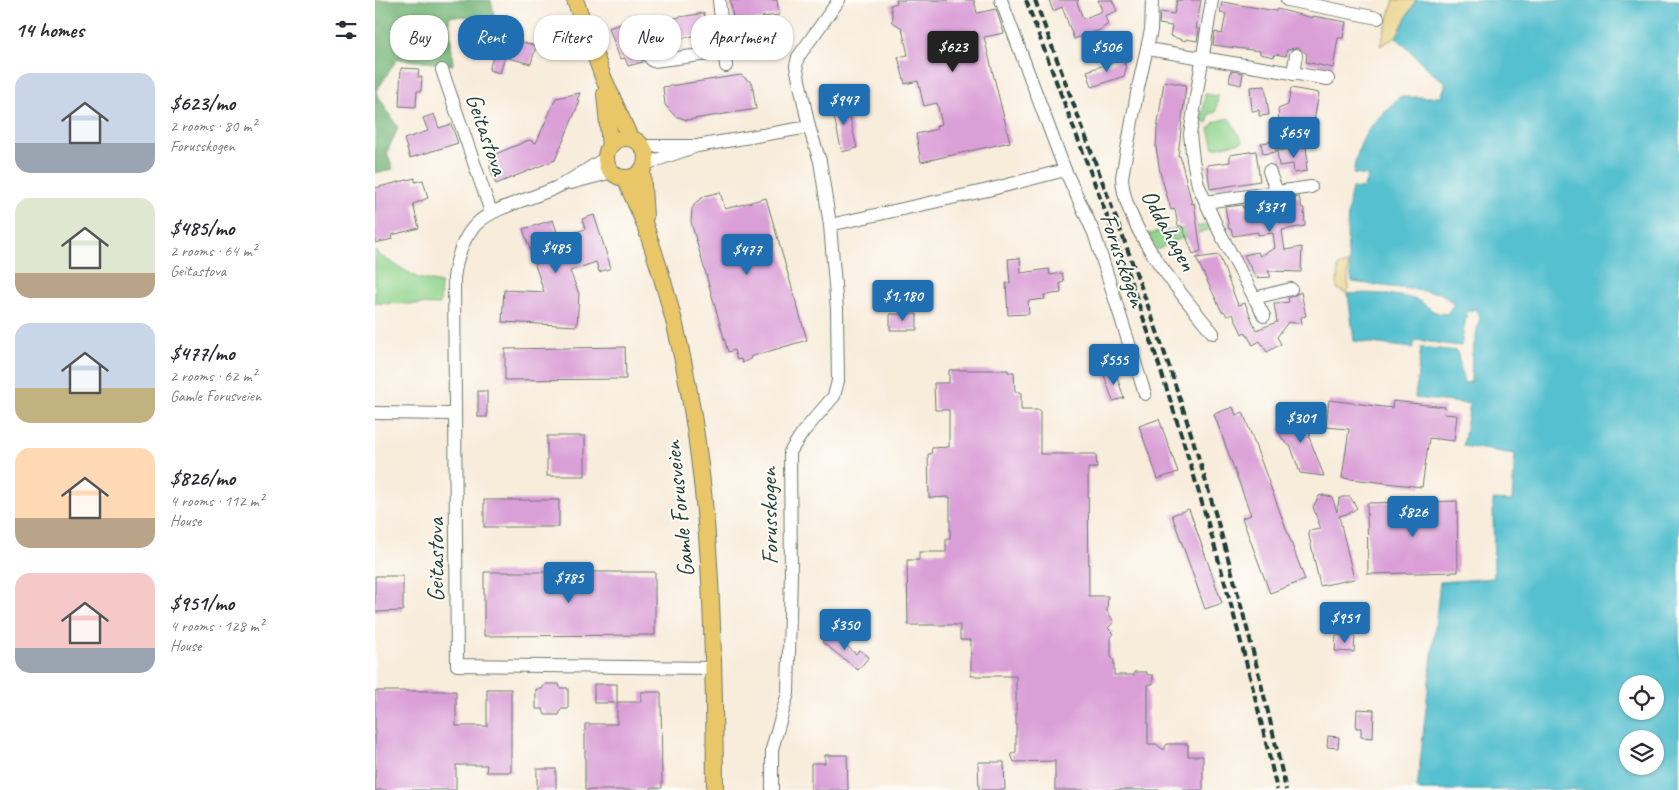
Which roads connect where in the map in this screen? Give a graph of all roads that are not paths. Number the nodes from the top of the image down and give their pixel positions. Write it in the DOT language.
graph roads {
  1 [pos="575,0"];
  2 [pos="719,0"];
  3 [pos="839,0"];
  4 [pos="1001,0"];
  5 [pos="1152,0"];
  6 [pos="1211,0"];
  7 [pos="1287,0"];
  8 [pos="1311,2"];
  9 [pos="721,15"];
  10 [pos="1378,18"];
  11 [pos="1148,49"];
  12 [pos="1296,55"];
  13 [pos="1202,57"];
  14 [pos="726,60"];
  15 [pos="726,66"];
  16 [pos="442,70"];
  17 [pos="1293,74"];
  18 [pos="603,77"];
  19 [pos="1328,79"];
  20 [pos="809,127"];
  21 [pos="636,142"];
  22 [pos="697,146"];
  23 [pos="613,164"];
  24 [pos="644,167"];
  25 [pos="1065,170"];
  26 [pos="1269,171"];
  27 [pos="1311,187"];
  28 [pos="1277,192"];
  29 [pos="1206,202"];
  30 [pos="491,212"];
  31 [pos="830,226"];
  32 [pos="647,229"];
  33 [pos="1291,289"];
  34 [pos="1254,298"];
  35 [pos="1264,316"];
  36 [pos="1213,333"];
  37 [pos="1145,394"];
  38 [pos="375,413"];
  39 [pos="454,414"];
  40 [pos="714,668"];
  41 [pos="715,790"];
  42 [pos="772,790"];
  1 -- 18 [label="main road, Gamle Forusveien"];
  2 -- 9 [label="street"];
  3 -- 20 [label="street, Forusskogen"];
  4 -- 25 [label="street, Forusskogen"];
  5 -- 11 [label="street, Oddahagen"];
  6 -- 13 [label="street"];
  7 -- 8 [label="street"];
  8 -- 10 [label="street"];
  11 -- 13 [label="street"];
  11 -- 36 [label="street, Oddahagen"];
  12 -- 17 [label="street"];
  13 -- 17 [label="street"];
  13 -- 29 [label="street"];
  14 -- 15 [label="street"];
  16 -- 30 [label="street, Geitastova"];
  17 -- 19 [label="street"];
  18 -- 21 [label="main road, Gamle Forusveien"];
  18 -- 23 [label="main road, Gamle Forusveien"];
  20 -- 22 [label="street"];
  20 -- 31 [label="street, Forusskogen"];
  21 -- 22 [label="street"];
  21 -- 23 [label="main road"];
  21 -- 24 [label="main road, Gamle Forusveien"];
  22 -- 24 [label="street"];
  23 -- 24 [label="main road"];
  23 -- 30 [label="street, Geitastova"];
  23 -- 32 [label="main road, Gamle Forusveien"];
  24 -- 32 [label="main road, Gamle Forusveien"];
  25 -- 31 [label="street"];
  25 -- 37 [label="street, Forusskogen"];
  26 -- 28 [label="street"];
  27 -- 28 [label="street"];
  28 -- 29 [label="street"];
  29 -- 34 [label="street"];
  30 -- 39 [label="street, Geitastova"];
  31 -- 42 [label="street, Forusskogen"];
  32 -- 40 [label="main road, Gamle Forusveien"];
  33 -- 34 [label="street"];
  34 -- 35 [label="street"];
  38 -- 39 [label="street"];
  39 -- 40 [label="street, Geitastova"];
  40 -- 41 [label="main road, Gamle Forusveien"];
}
